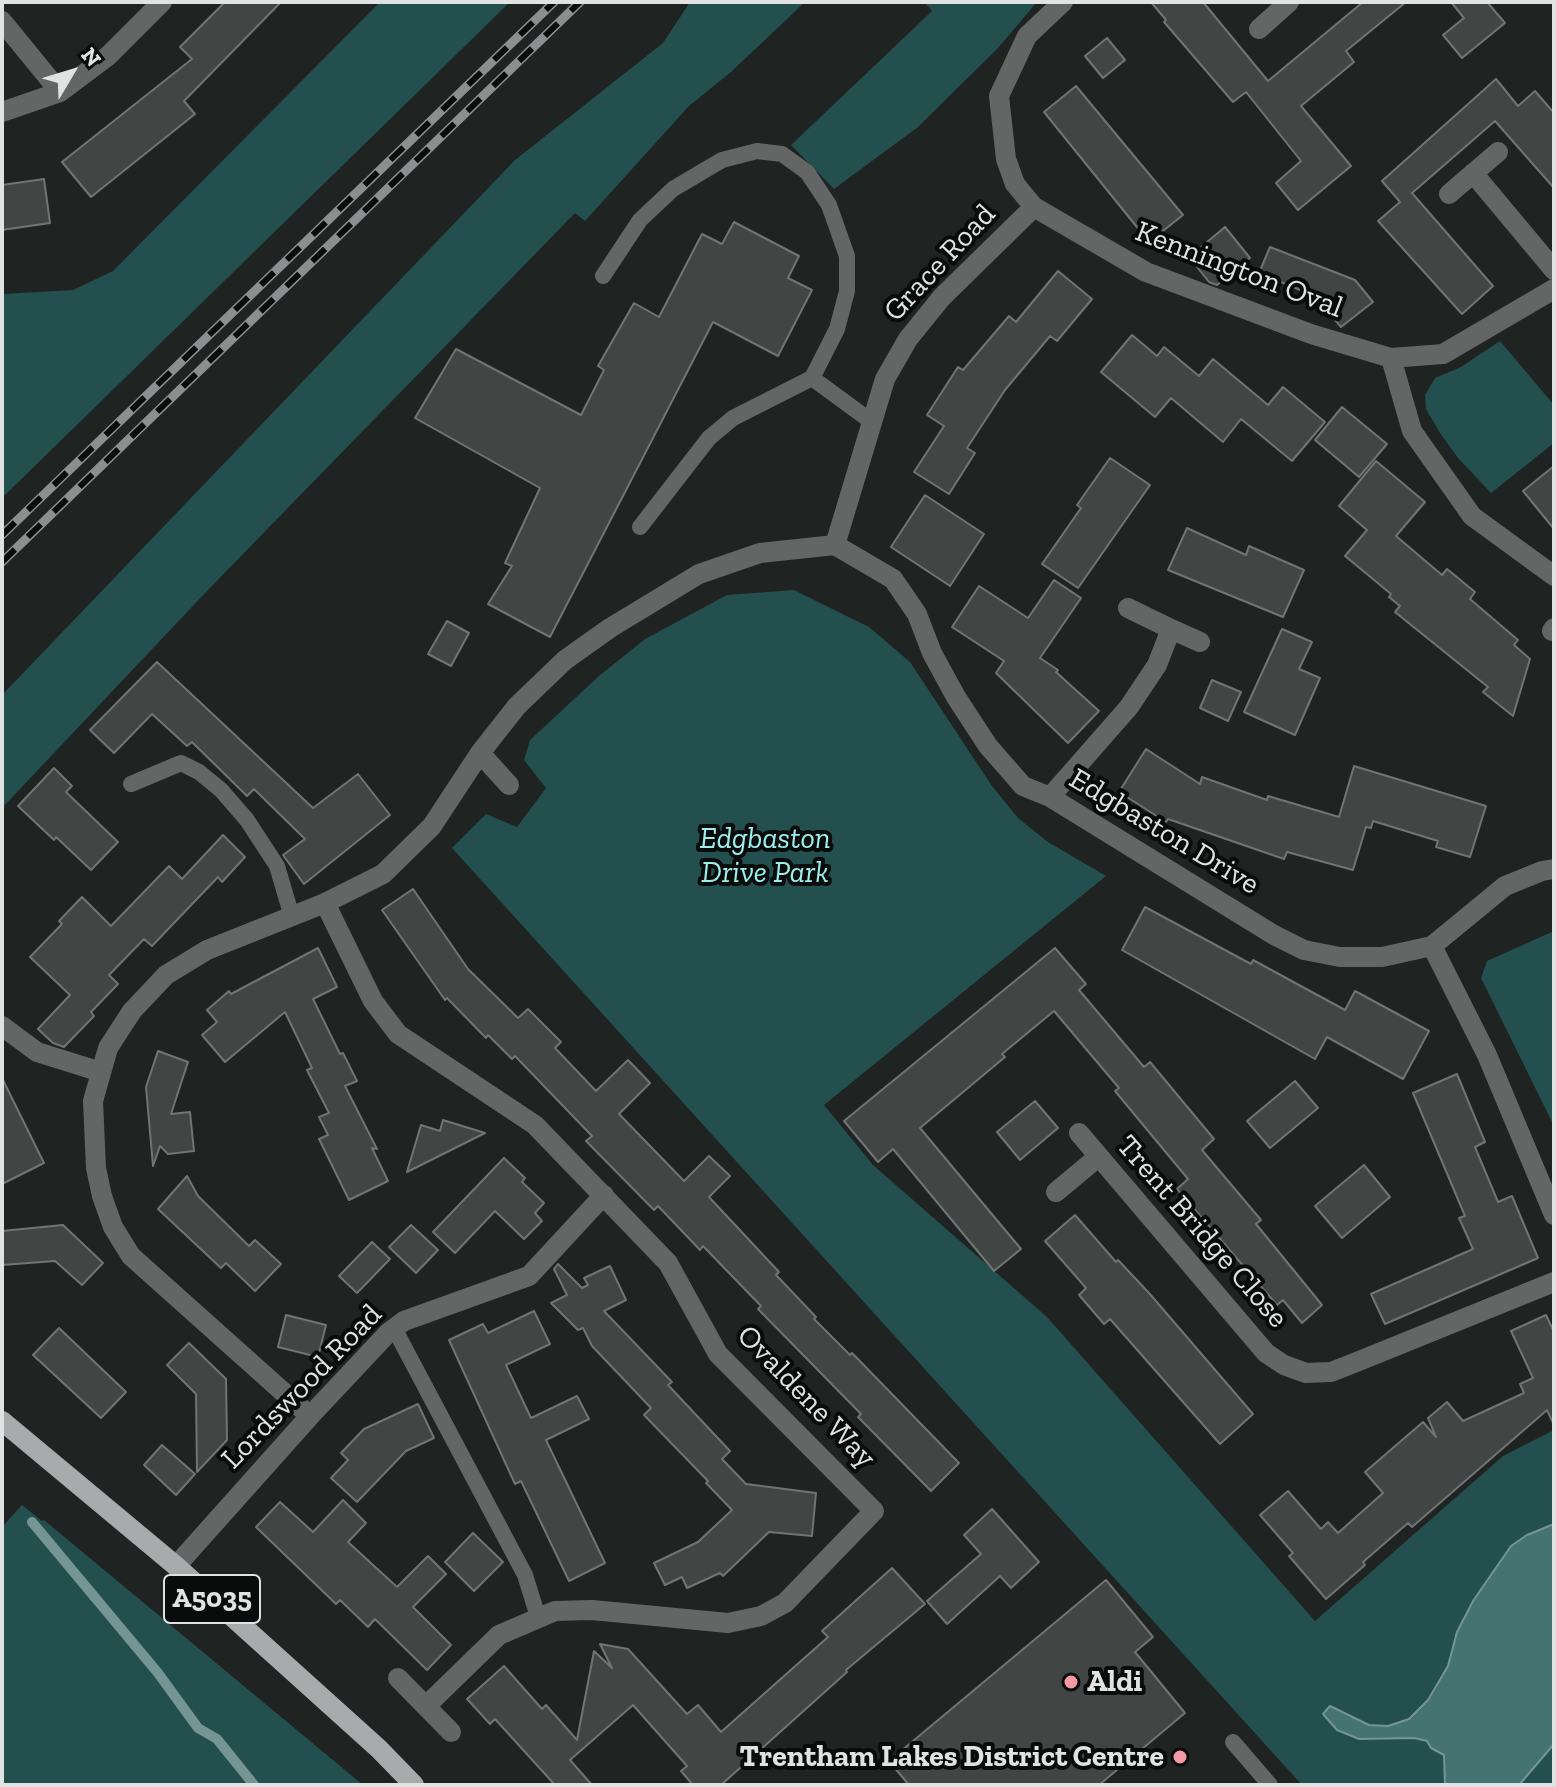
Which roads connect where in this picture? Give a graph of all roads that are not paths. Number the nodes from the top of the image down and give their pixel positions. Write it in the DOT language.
graph roads {
  1 [pos="162,2"];
  2 [pos="1063,2"];
  3 [pos="1284,4"];
  4 [pos="2,21"];
  5 [pos="1259,29"];
  6 [pos="60,92"];
  7 [pos="2,112"];
  8 [pos="1498,152"];
  9 [pos="1473,173"];
  10 [pos="1449,194"];
  11 [pos="1034,207"];
  12 [pos="1554,270"];
  13 [pos="603,276"];
  14 [pos="1554,289"];
  15 [pos="1391,358"];
  16 [pos="812,378"];
  17 [pos="872,422"];
  18 [pos="640,527"];
  19 [pos="835,545"];
  20 [pos="1554,576"];
  21 [pos="1128,608"];
  22 [pos="1171,629"];
  23 [pos="1200,642"];
  24 [pos="480,753"];
  25 [pos="131,784"];
  26 [pos="509,785"];
  27 [pos="1050,797"];
  28 [pos="1554,869"];
  29 [pos="325,903"];
  30 [pos="292,917"];
  31 [pos="1432,946"];
  32 [pos="2,1026"];
  33 [pos="101,1072"];
  34 [pos="1079,1133"];
  35 [pos="1098,1157"];
  36 [pos="1056,1192"];
  37 [pos="604,1195"];
  38 [pos="1554,1215"];
  39 [pos="1554,1282"];
  40 [pos="394,1328"];
  41 [pos="310,1416"];
  42 [pos="2,1421"];
  43 [pos="176,1566"];
  44 [pos="538,1617"];
  45 [pos="398,1678"];
  46 [pos="426,1706"];
  47 [pos="451,1732"];
  48 [pos="1233,1742"];
  49 [pos="414,1785"];
  50 [pos="1270,1785"];
  1 -- 6 [label="street"];
  2 -- 11 [label="street, Kennington Oval"];
  3 -- 5 [label="street"];
  4 -- 6 [label="street"];
  6 -- 7 [label="street"];
  8 -- 9 [label="street"];
  9 -- 10 [label="street"];
  9 -- 12 [label="street"];
  11 -- 15 [label="street, Kennington Oval"];
  11 -- 17 [label="street, Grace Road"];
  13 -- 16 [label="lane"];
  14 -- 15 [label="street, Kennington Oval"];
  15 -- 20 [label="street"];
  16 -- 17 [label="lane"];
  16 -- 18 [label="lane"];
  17 -- 19 [label="street, Grace Road"];
  19 -- 24 [label="street"];
  19 -- 27 [label="street, Edgbaston Drive"];
  21 -- 22 [label="street"];
  22 -- 23 [label="street"];
  22 -- 27 [label="street"];
  24 -- 26 [label="street"];
  24 -- 29 [label="street"];
  25 -- 30 [label="lane"];
  27 -- 31 [label="street, Edgbaston Drive"];
  28 -- 31 [label="street, Edgbaston Drive"];
  29 -- 30 [label="street"];
  29 -- 37 [label="street, Ovaldene Way"];
  30 -- 33 [label="street"];
  31 -- 38 [label="street"];
  32 -- 33 [label="street"];
  33 -- 41 [label="street"];
  34 -- 35 [label="street, Trent Bridge Close"];
  35 -- 36 [label="street"];
  35 -- 39 [label="street, Trent Bridge Close"];
  37 -- 40 [label="street, Lordswood Road"];
  37 -- 44 [label="street, Ovaldene Way"];
  40 -- 41 [label="street, Lordswood Road"];
  40 -- 44 [label="lane"];
  41 -- 43 [label="street, Lordswood Road"];
  42 -- 43 [label="main road, A5035"];
  43 -- 49 [label="main road, A5035"];
  44 -- 46 [label="street, Ovaldene Way"];
  45 -- 46 [label="street"];
  46 -- 47 [label="street"];
  48 -- 50 [label="lane"];
}
